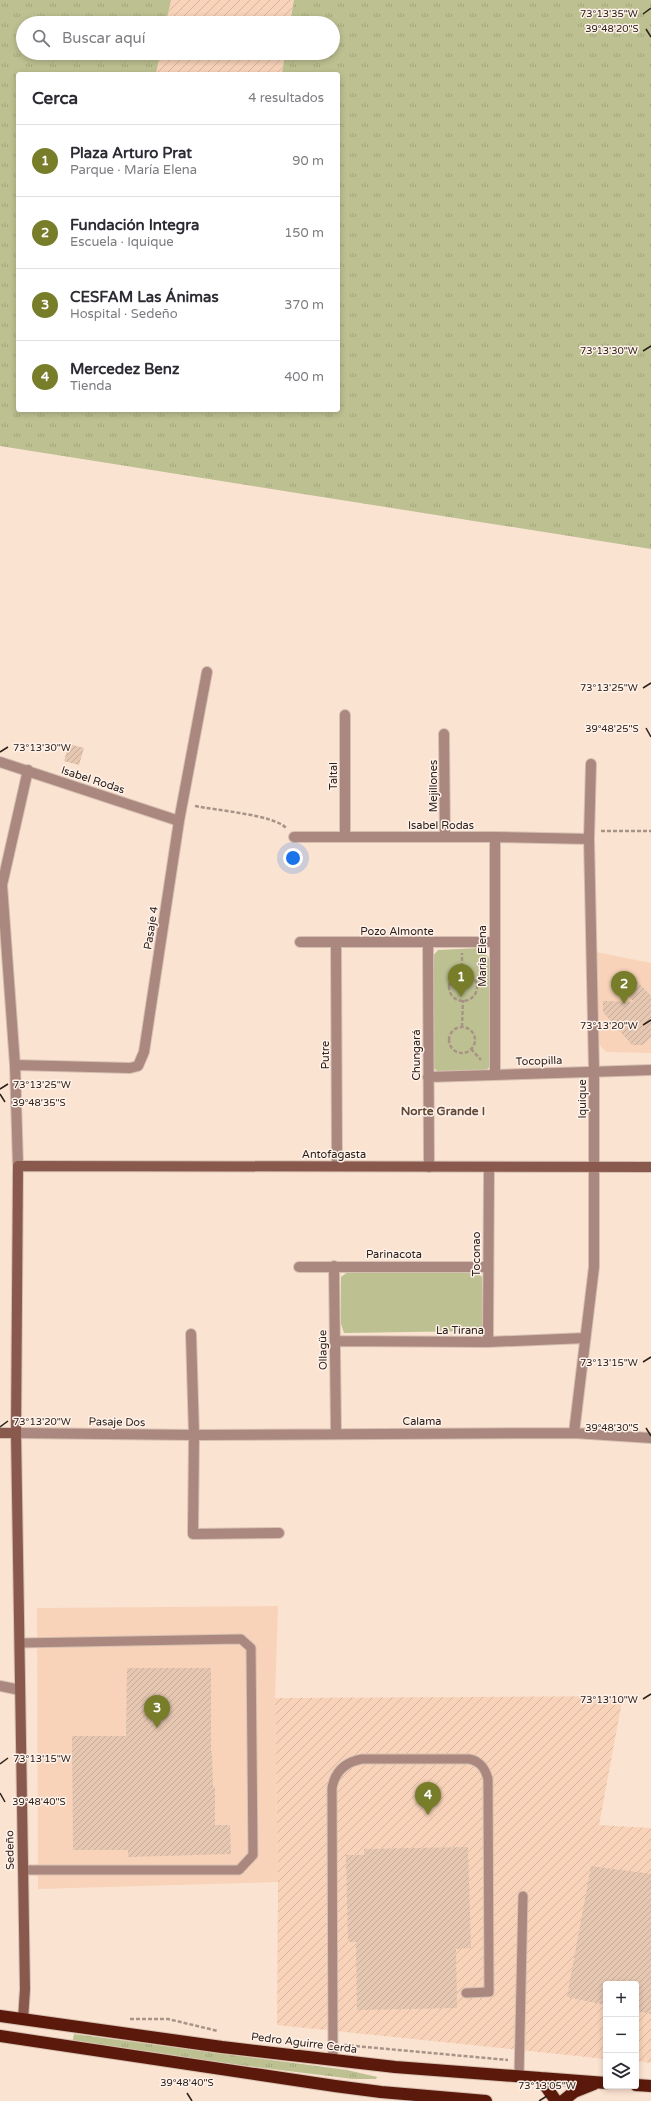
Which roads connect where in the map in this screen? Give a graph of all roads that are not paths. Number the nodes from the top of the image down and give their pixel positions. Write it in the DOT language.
graph roads {
  1 [pos="207,672"];
  2 [pos="345,715"];
  3 [pos="444,734"];
  4 [pos="0,762"];
  5 [pos="591,764"];
  6 [pos="28,770"];
  7 [pos="179,821"];
  8 [pos="589,835"];
  9 [pos="294,837"];
  10 [pos="345,837"];
  11 [pos="495,837"];
  12 [pos="445,838"];
  13 [pos="300,942"];
  14 [pos="494,942"];
  15 [pos="336,943"];
  16 [pos="428,943"];
  17 [pos="15,1065"];
  18 [pos="651,1070"];
  19 [pos="594,1071"];
  20 [pos="495,1075"];
  21 [pos="428,1077"];
  22 [pos="18,1166"];
  23 [pos="337,1166"];
  24 [pos="489,1166"];
  25 [pos="429,1167"];
  26 [pos="594,1167"];
  27 [pos="651,1167"];
  28 [pos="334,1266"];
  29 [pos="299,1267"];
  30 [pos="488,1267"];
  31 [pos="191,1334"];
  32 [pos="585,1338"];
  33 [pos="334,1341"];
  34 [pos="488,1342"];
  35 [pos="0,1433"];
  36 [pos="16,1433"];
  37 [pos="336,1433"];
  38 [pos="574,1433"];
  39 [pos="194,1435"];
  40 [pos="651,1438"];
  41 [pos="279,1533"];
  42 [pos="20,1643"];
  43 [pos="0,1686"];
  44 [pos="20,1690"];
  45 [pos="23,1870"];
  46 [pos="523,1896"];
  47 [pos="466,1993"];
  48 [pos="0,2016"];
  49 [pos="23,2020"];
  50 [pos="0,2035"];
  51 [pos="44,2042"];
  52 [pos="333,2059"];
  53 [pos="519,2077"];
  54 [pos="540,2078"];
  55 [pos="602,2083"];
  56 [pos="639,2085"];
  57 [pos="651,2086"];
  58 [pos="381,2096"];
  59 [pos="486,2101"];
  60 [pos="556,2101"];
  61 [pos="563,2101"];
  1 -- 7 [label="street, Pasaje 4"];
  2 -- 10 [label="street, Taltal"];
  3 -- 12 [label="street, Mejillones"];
  4 -- 6 [label="street, Isabel Rodas"];
  5 -- 8 [label="street, Iquique"];
  6 -- 7 [label="street, Isabel Rodas"];
  6 -- 17 [label="street, Sedeño"];
  7 -- 17 [label="street, Pasaje 4"];
  8 -- 11 [label="street, Isabel Rodas"];
  8 -- 19 [label="street, Iquique"];
  9 -- 10 [label="street, Isabel Rodas"];
  10 -- 12 [label="street, Isabel Rodas"];
  11 -- 12 [label="street, Isabel Rodas"];
  11 -- 14 [label="street, María Elena"];
  13 -- 15 [label="street, Pozo Almonte"];
  14 -- 16 [label="street, Pozo Almonte"];
  14 -- 20 [label="street, María Elena"];
  15 -- 16 [label="street, Pozo Almonte"];
  15 -- 23 [label="street, Putre"];
  16 -- 21 [label="street, Chungará"];
  17 -- 22 [label="street, Sedeño"];
  18 -- 19 [label="street, Tocopilla"];
  19 -- 20 [label="street, Tocopilla"];
  19 -- 26 [label="street, Iquique"];
  20 -- 21 [label="street, Tocopilla"];
  21 -- 25 [label="street, Chungará"];
  22 -- 23 [label="street, Antofagasta"];
  22 -- 36 [label="street, Sedeño"];
  23 -- 25 [label="street, Antofagasta"];
  24 -- 25 [label="street, Antofagasta"];
  24 -- 26 [label="street, Antofagasta"];
  24 -- 30 [label="street, Toconao"];
  26 -- 27 [label="street, Antofagasta"];
  26 -- 32 [label="street, Iquique"];
  28 -- 29 [label="street, Parinacota"];
  28 -- 30 [label="street, Parinacota"];
  28 -- 33 [label="street, Ollagüe"];
  30 -- 34 [label="street, Toconao"];
  31 -- 39 [label="street"];
  32 -- 34 [label="street, La Tirana"];
  32 -- 38 [label="street, Iquique"];
  33 -- 34 [label="street, La Tirana"];
  33 -- 37 [label="street, Ollagüe"];
  35 -- 36 [label="street"];
  36 -- 39 [label="street, Pasaje Dos"];
  36 -- 42 [label="street, Sedeño"];
  37 -- 38 [label="street, Calama"];
  37 -- 39 [label="street, Calama"];
  38 -- 40 [label="street, Calama"];
  39 -- 41 [label="street"];
  42 -- 44 [label="street, Sedeño"];
  42 -- 45 [label="lane"];
  43 -- 44 [label="street"];
  44 -- 45 [label="street, Sedeño"];
  45 -- 49 [label="street, Sedeño"];
  46 -- 53 [label="lane"];
  47 -- 52 [label="lane"];
  48 -- 49 [label="highway, Pedro Aguirre Cerda"];
  49 -- 50 [label="highway"];
  49 -- 51 [label="highway"];
  49 -- 52 [label="highway, Pedro Aguirre Cerda"];
  50 -- 51 [label="highway"];
  51 -- 58 [label="highway"];
  52 -- 53 [label="highway, Pedro Aguirre Cerda"];
  53 -- 54 [label="highway, Pedro Aguirre Cerda"];
  54 -- 55 [label="highway, Pedro Aguirre Cerda"];
  54 -- 60 [label="highway"];
  55 -- 61 [label="highway"];
  56 -- 57 [label="highway"];
  58 -- 59 [label="highway"];
}
